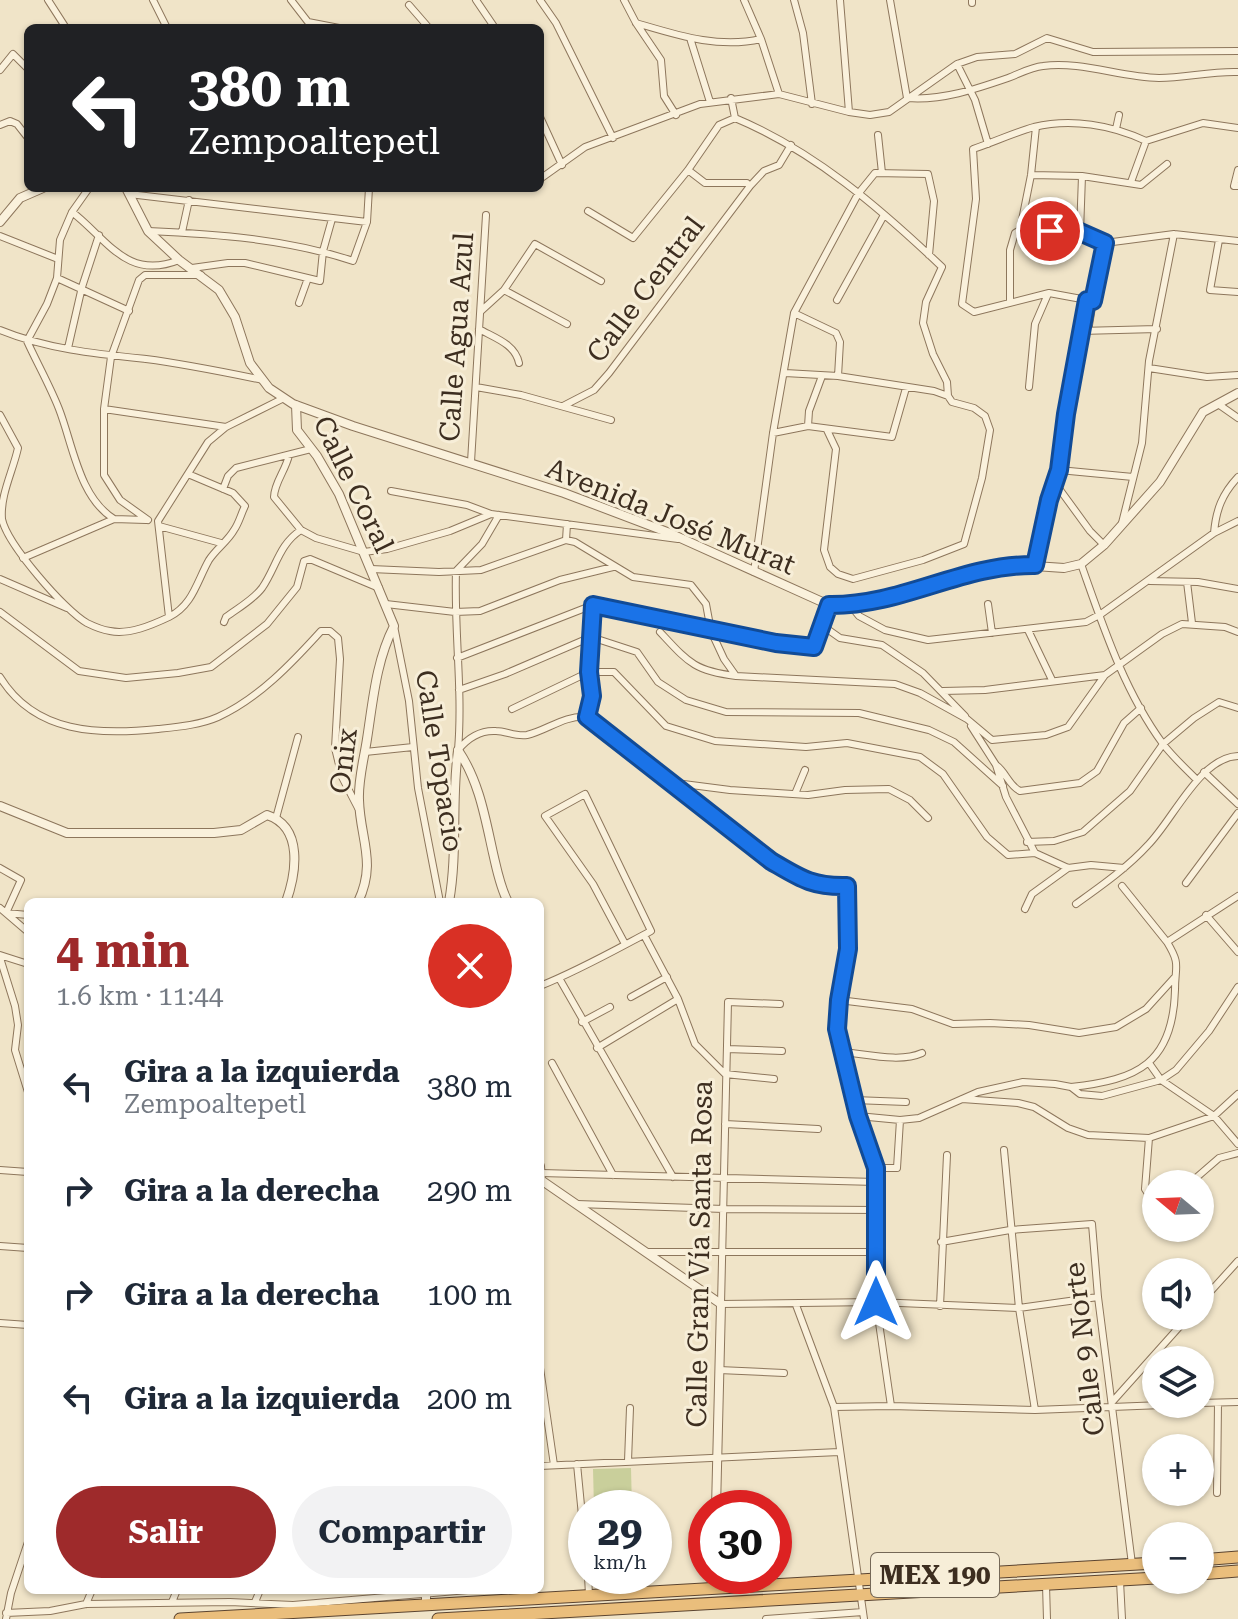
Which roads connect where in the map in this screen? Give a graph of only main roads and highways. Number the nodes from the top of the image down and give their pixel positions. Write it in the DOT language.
graph roads {
  1 [pos="1238,1557"];
  2 [pos="1214,1559"];
  3 [pos="1142,1564"];
  4 [pos="1238,1571"];
  5 [pos="1214,1573"];
  6 [pos="1142,1579"];
  7 [pos="426,1595"];
  8 [pos="500,1617"];
  9 [pos="180,1619"];
  10 [pos="438,1619"];
  1 -- 2 [label="highway"];
  3 -- 7 [label="highway, MEX 190"];
  4 -- 5 [label="highway"];
  6 -- 8 [label="highway, MEX 190"];
  7 -- 9 [label="highway, MEX 190"];
  8 -- 10 [label="highway, MEX 190"];
}
